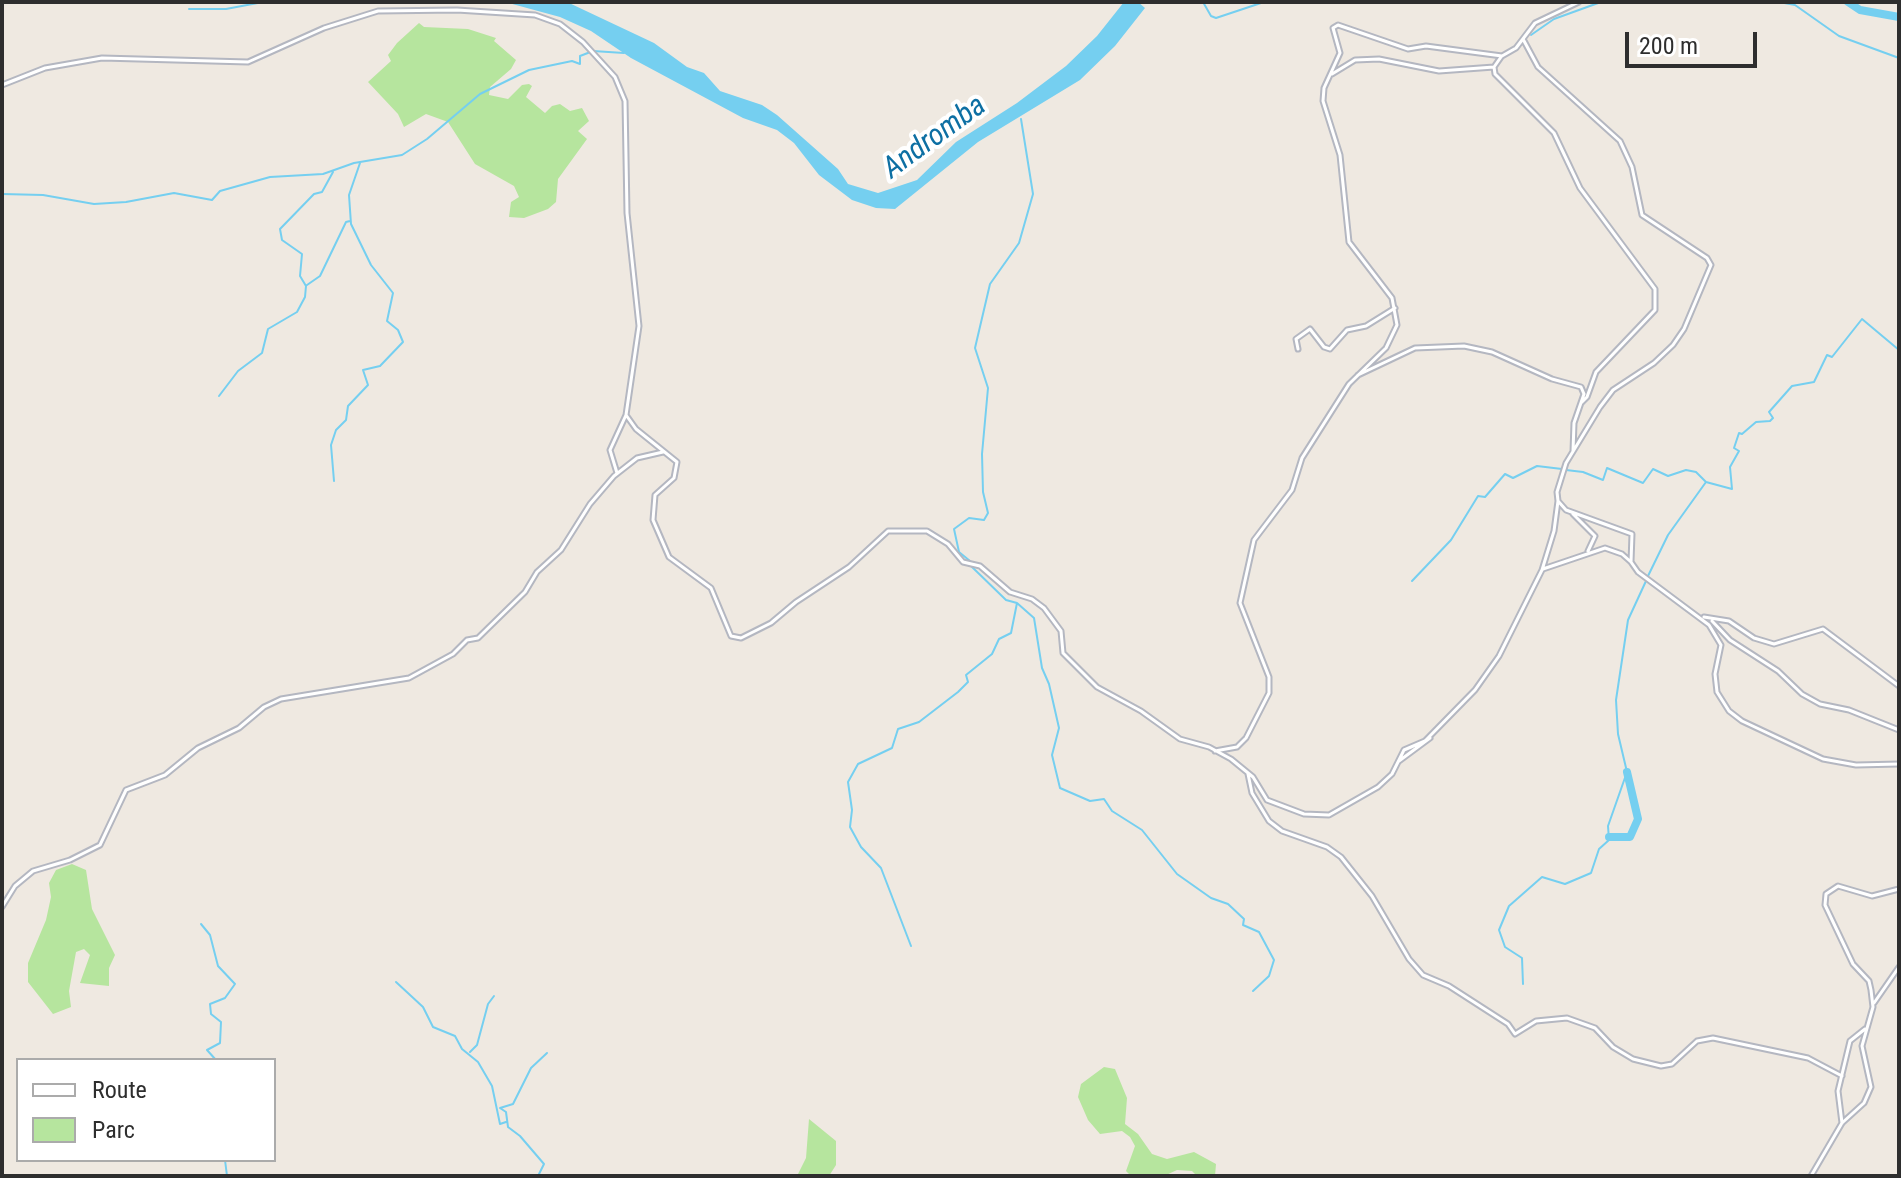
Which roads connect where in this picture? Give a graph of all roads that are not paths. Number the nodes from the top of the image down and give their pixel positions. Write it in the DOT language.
graph roads {
  1 [pos="1579,2"];
  2 [pos="1523,39"];
  3 [pos="1502,56"];
  4 [pos="1494,67"];
  5 [pos="1330,75"];
  6 [pos="2,85"];
  7 [pos="1395,308"];
  8 [pos="1298,349"];
  9 [pos="1357,375"];
  10 [pos="1581,403"];
  11 [pos="626,415"];
  12 [pos="1573,451"];
  13 [pos="663,452"];
  14 [pos="617,473"];
  15 [pos="1558,501"];
  16 [pos="1571,512"];
  17 [pos="1588,551"];
  18 [pos="1631,562"];
  19 [pos="1542,570"];
  20 [pos="1701,616"];
  21 [pos="1712,621"];
  22 [pos="1899,686"];
  23 [pos="1899,730"];
  24 [pos="1215,751"];
  25 [pos="1899,764"];
  26 [pos="1248,774"];
  27 [pos="1899,889"];
  28 [pos="2,907"];
  29 [pos="1899,967"];
  30 [pos="1873,1007"];
  31 [pos="1865,1029"];
  32 [pos="1842,1076"];
  33 [pos="1842,1123"];
  34 [pos="1811,1176"];
  1 -- 2 [label="street"];
  2 -- 3 [label="street"];
  2 -- 12 [label="street"];
  3 -- 4 [label="street"];
  3 -- 5 [label="street"];
  4 -- 5 [label="street"];
  4 -- 10 [label="street"];
  5 -- 7 [label="street"];
  6 -- 11 [label="street"];
  7 -- 8 [label="street"];
  7 -- 9 [label="street"];
  9 -- 10 [label="street"];
  9 -- 24 [label="street"];
  10 -- 12 [label="street"];
  11 -- 13 [label="street"];
  11 -- 14 [label="street"];
  12 -- 15 [label="street"];
  13 -- 14 [label="street"];
  13 -- 24 [label="street"];
  14 -- 28 [label="street"];
  15 -- 16 [label="street"];
  15 -- 19 [label="street"];
  16 -- 17 [label="street"];
  16 -- 18 [label="street"];
  17 -- 18 [label="street"];
  17 -- 19 [label="street"];
  18 -- 20 [label="street"];
  19 -- 26 [label="street"];
  20 -- 21 [label="street"];
  20 -- 25 [label="street"];
  21 -- 22 [label="street"];
  21 -- 23 [label="street"];
  24 -- 26 [label="street"];
  26 -- 32 [label="street"];
  27 -- 30 [label="street"];
  29 -- 30 [label="street"];
  30 -- 31 [label="street"];
  31 -- 32 [label="street"];
  31 -- 33 [label="street"];
  32 -- 33 [label="street"];
  33 -- 34 [label="street"];
}
